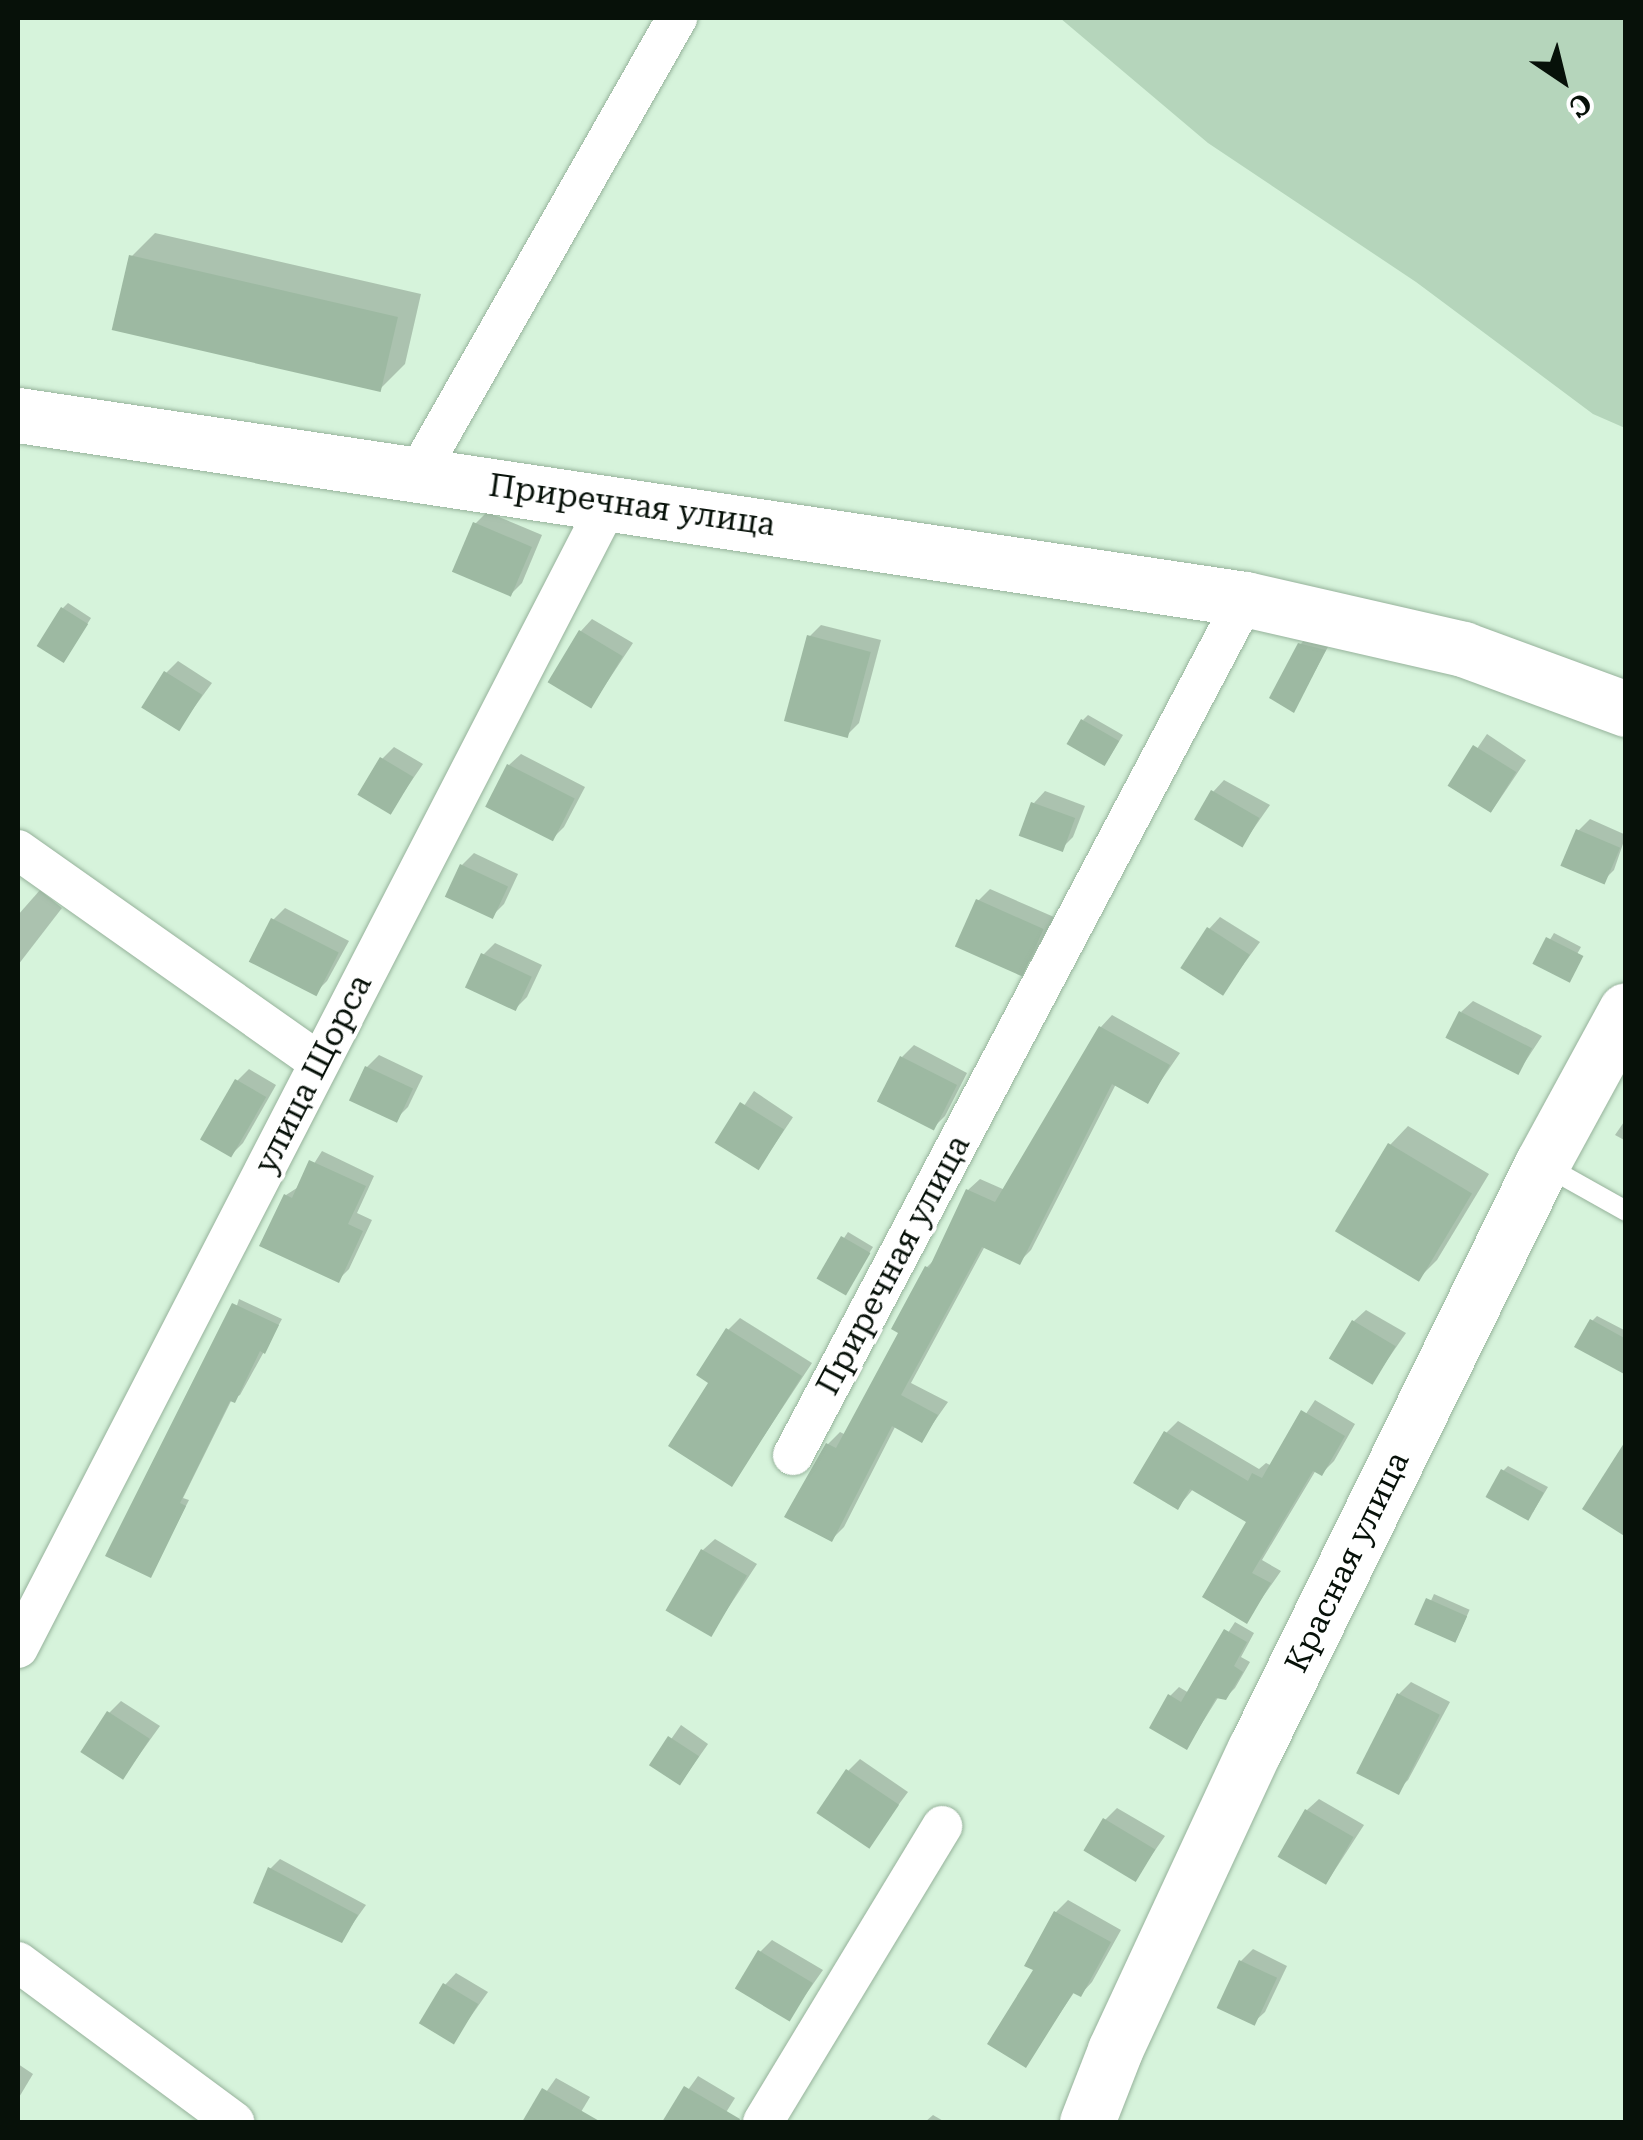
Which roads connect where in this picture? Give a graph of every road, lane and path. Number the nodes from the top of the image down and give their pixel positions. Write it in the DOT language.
graph roads {
  1 [pos="677,18"];
  2 [pos="18,415"];
  3 [pos="418,474"];
  4 [pos="610,500"];
  5 [pos="1245,599"];
  6 [pos="1626,709"];
  7 [pos="18,850"];
  8 [pos="1626,1010"];
  9 [pos="319,1062"];
  10 [pos="1542,1164"];
  11 [pos="1626,1210"];
  12 [pos="793,1454"];
  13 [pos="19,1638"];
  14 [pos="942,1826"];
  15 [pos="18,1962"];
  16 [pos="234,2122"];
  17 [pos="763,2122"];
  18 [pos="1087,2122"];
  1 -- 3 [label="street"];
  2 -- 3 [label="street, Приречная улица"];
  3 -- 4 [label="street, Приречная улица"];
  4 -- 5 [label="street, Приречная улица"];
  4 -- 9 [label="street, улица Щорса"];
  5 -- 6 [label="street, Приречная улица"];
  5 -- 12 [label="street, Приречная улица"];
  7 -- 9 [label="street"];
  8 -- 10 [label="street, Красная улица"];
  9 -- 13 [label="street, улица Щорса"];
  10 -- 11 [label="lane"];
  10 -- 18 [label="street, Красная улица"];
  14 -- 17 [label="street"];
  15 -- 16 [label="street"];
}
